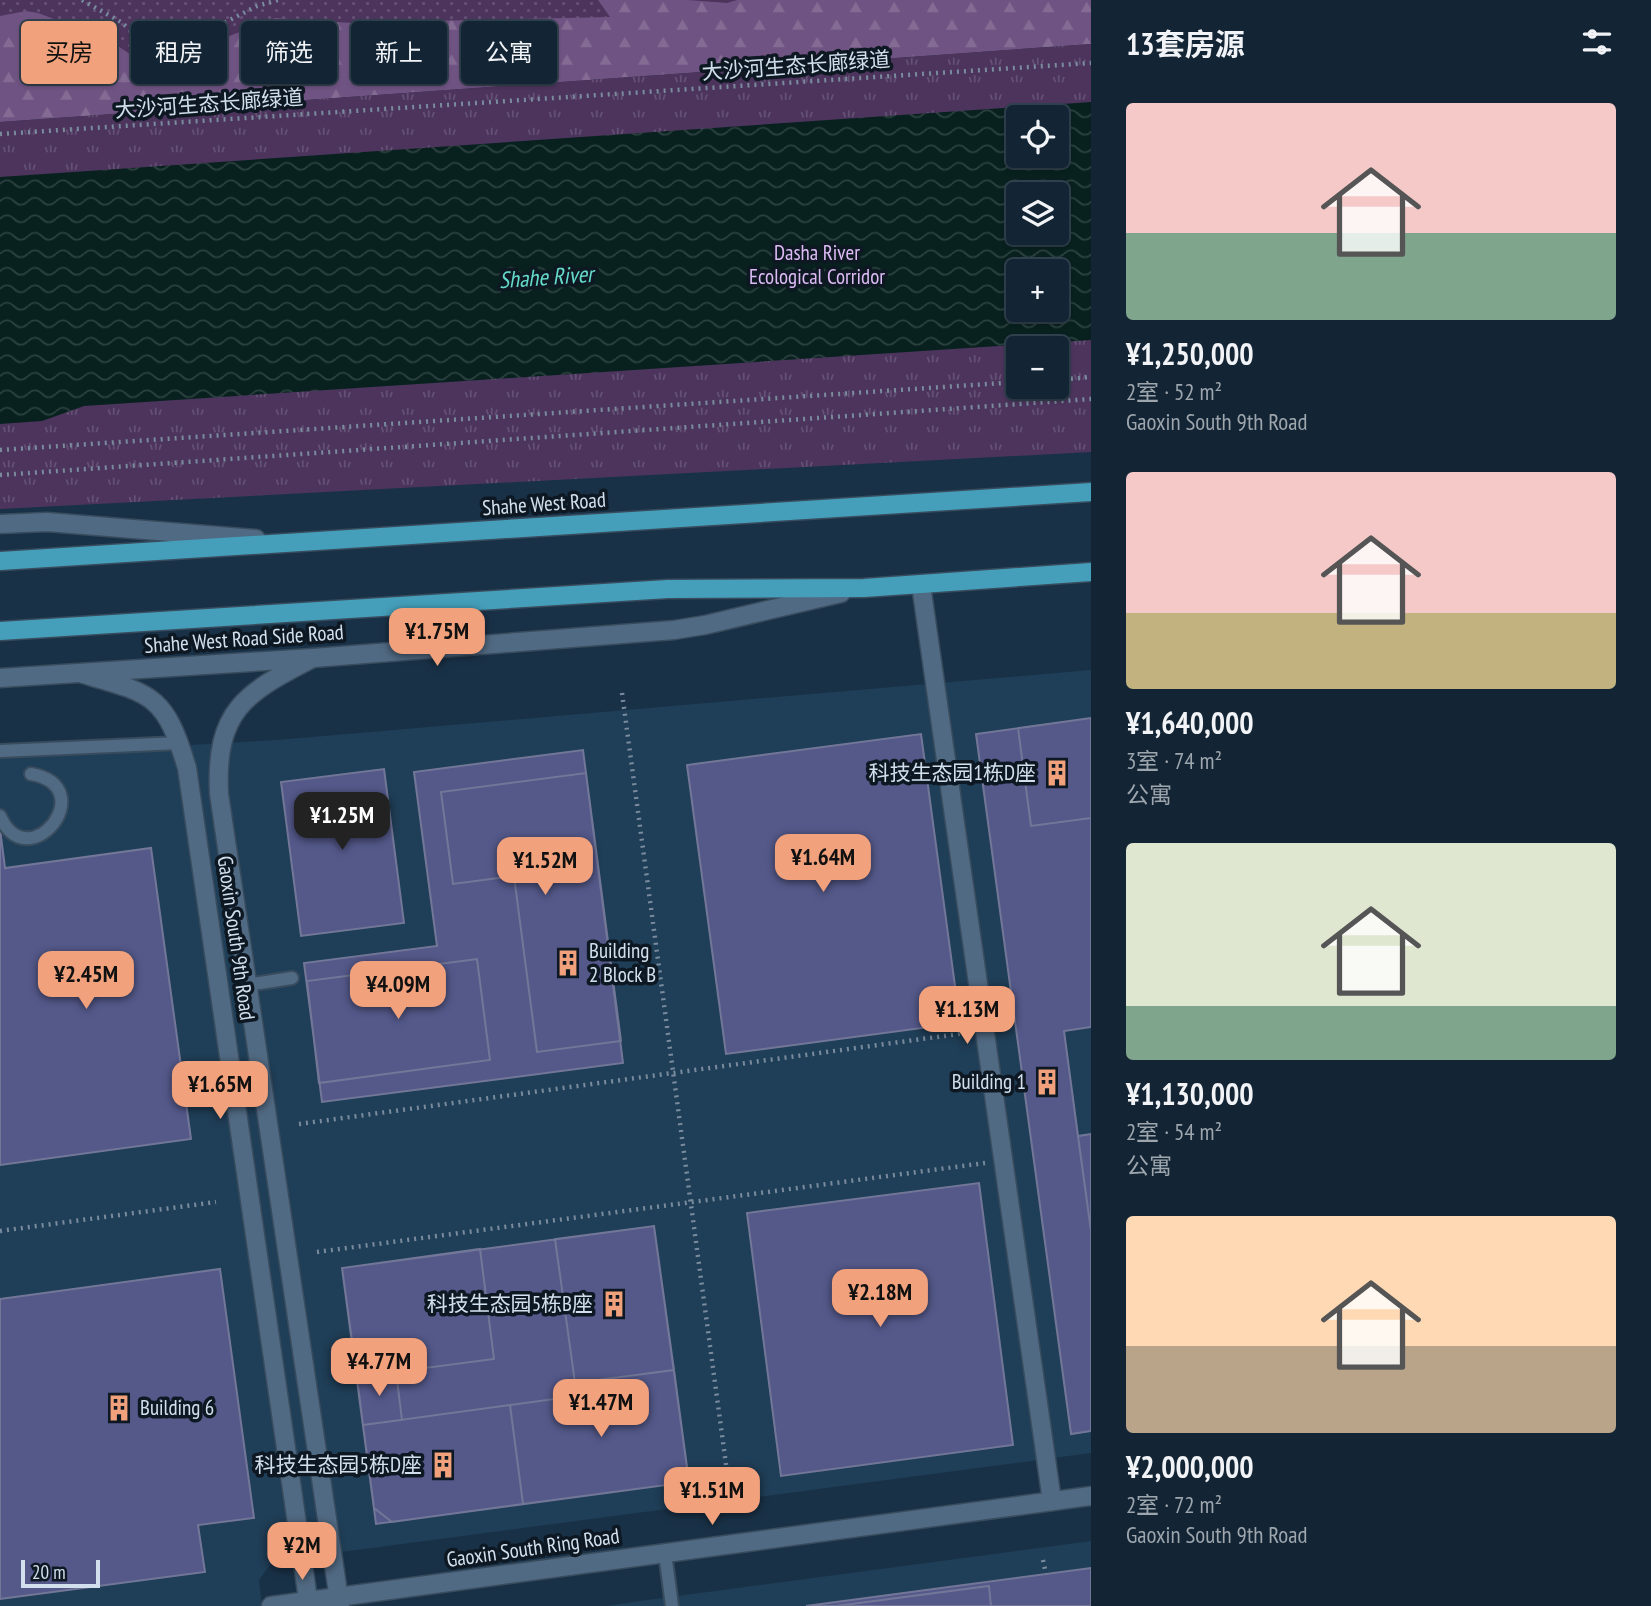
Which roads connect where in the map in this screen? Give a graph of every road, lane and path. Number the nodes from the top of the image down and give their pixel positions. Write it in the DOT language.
graph roads {
  1 [pos="82,0"];
  2 [pos="278,0"];
  3 [pos="1091,63"];
  4 [pos="0,134"];
  5 [pos="1091,377"];
  6 [pos="1069,379"];
  7 [pos="1006,383"];
  8 [pos="1091,399"];
  9 [pos="0,450"];
  10 [pos="0,475"];
  11 [pos="1091,492"];
  12 [pos="0,524"];
  13 [pos="319,541"];
  14 [pos="0,561"];
  15 [pos="1091,572"];
  16 [pos="920,584"];
  17 [pos="864,588"];
  18 [pos="0,631"];
  19 [pos="313,657"];
  20 [pos="76,672"];
  21 [pos="0,678"];
  22 [pos="622,693"];
  23 [pos="180,743"];
  24 [pos="0,751"];
  25 [pos="30,774"];
  26 [pos="0,817"];
  27 [pos="292,978"];
  28 [pos="247,985"];
  29 [pos="984,1031"];
  30 [pos="673,1073"];
  31 [pos="299,1124"];
  32 [pos="1003,1160"];
  33 [pos="216,1202"];
  34 [pos="691,1202"];
  35 [pos="0,1231"];
  36 [pos="317,1252"];
  37 [pos="1091,1496"];
  38 [pos="1052,1501"];
  39 [pos="732,1509"];
  40 [pos="666,1553"];
  41 [pos="1043,1560"];
  42 [pos="1045,1574"];
  43 [pos="339,1602"];
  44 [pos="309,1604"];
  45 [pos="271,1606"];
  46 [pos="672,1606"];
  1 -- 2 [label="path"];
  3 -- 4 [label="path, 大沙河生态长廊绿道"];
  5 -- 6 [label="path"];
  7 -- 9 [label="path"];
  8 -- 10 [label="path"];
  11 -- 13 [label="main road, Shahe West Road"];
  12 -- 13 [label="street"];
  13 -- 14 [label="main road, Shahe West Road"];
  15 -- 16 [label="main road"];
  16 -- 17 [label="main road"];
  16 -- 29 [label="street"];
  17 -- 18 [label="main road"];
  17 -- 19 [label="street, Shahe West Road Side Road"];
  19 -- 20 [label="street, Shahe West Road Side Road"];
  19 -- 28 [label="street, Gaoxin South 9th Road"];
  20 -- 21 [label="street, Shahe West Road Side Road"];
  20 -- 23 [label="street, Gaoxin South 9th Road"];
  22 -- 30 [label="path"];
  23 -- 24 [label="lane"];
  23 -- 44 [label="street, Gaoxin South 9th Road"];
  25 -- 26 [label="lane"];
  27 -- 28 [label="lane"];
  28 -- 43 [label="street, Gaoxin South 9th Road"];
  29 -- 30 [label="path"];
  29 -- 32 [label="street"];
  30 -- 31 [label="path"];
  30 -- 34 [label="path"];
  32 -- 34 [label="path"];
  32 -- 38 [label="street"];
  33 -- 35 [label="path"];
  34 -- 36 [label="path"];
  34 -- 39 [label="path"];
  37 -- 38 [label="street, Gaoxin South Ring Road"];
  38 -- 40 [label="street, Gaoxin South Ring Road"];
  40 -- 43 [label="street, Gaoxin South Ring Road"];
  40 -- 46 [label="lane"];
  41 -- 42 [label="path"];
  43 -- 44 [label="street, Gaoxin South Ring Road"];
  44 -- 45 [label="street, Gaoxin South Ring Road"];
}
